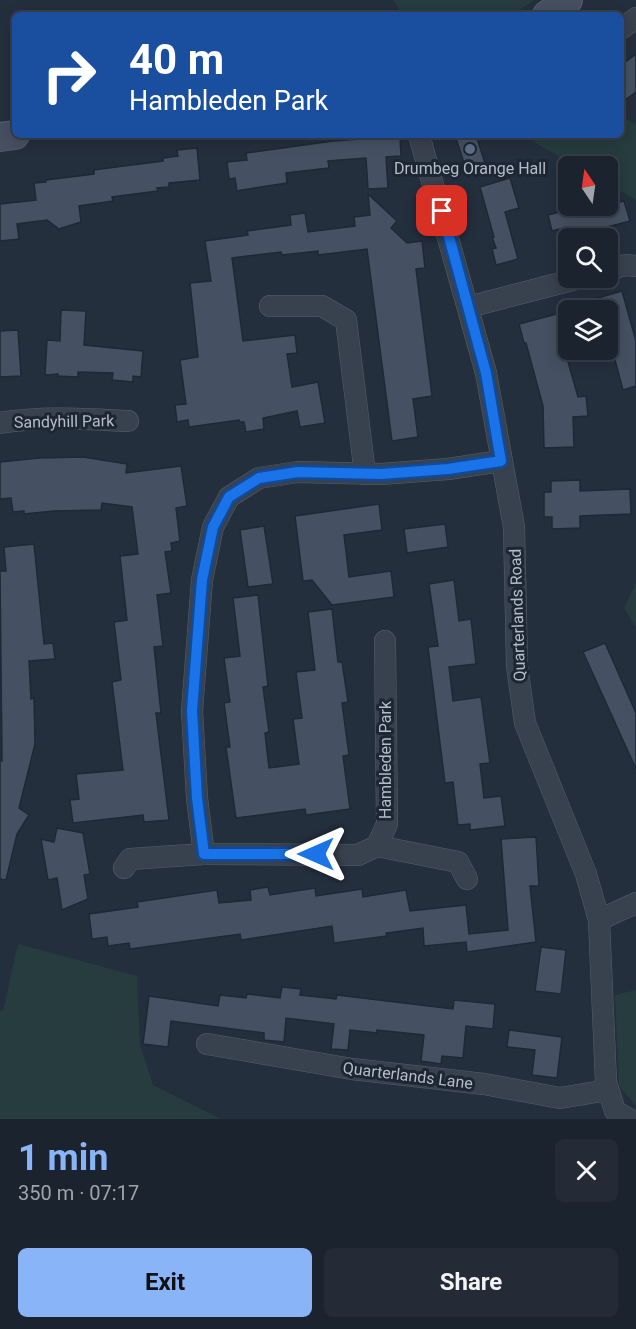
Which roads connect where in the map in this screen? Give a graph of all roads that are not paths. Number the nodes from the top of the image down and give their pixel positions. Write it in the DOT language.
graph roads {
  1 [pos="420,138"];
  2 [pos="636,266"];
  3 [pos="618,267"];
  4 [pos="558,284"];
  5 [pos="270,306"];
  6 [pos="468,307"];
  7 [pos="128,421"];
  8 [pos="0,423"];
  9 [pos="501,461"];
  10 [pos="365,474"];
  11 [pos="385,641"];
  12 [pos="377,846"];
  13 [pos="204,854"];
  14 [pos="124,868"];
  15 [pos="467,879"];
  16 [pos="636,903"];
  17 [pos="599,920"];
  18 [pos="207,1044"];
  19 [pos="608,1090"];
  20 [pos="629,1119"];
  1 -- 6 [label="street, Quarterlands Road"];
  2 -- 3 [label="street"];
  4 -- 6 [label="street"];
  5 -- 10 [label="street"];
  6 -- 9 [label="street, Quarterlands Road"];
  7 -- 8 [label="street, Sandyhill Park"];
  9 -- 10 [label="street"];
  9 -- 17 [label="street, Quarterlands Road"];
  10 -- 13 [label="street"];
  11 -- 12 [label="street, Hambleden Park"];
  12 -- 13 [label="street"];
  12 -- 15 [label="street"];
  13 -- 14 [label="street"];
  16 -- 17 [label="street"];
  17 -- 19 [label="street, Quarterlands Road"];
  18 -- 19 [label="street, Quarterlands Lane"];
  19 -- 20 [label="street, Quarterlands Road"];
}
